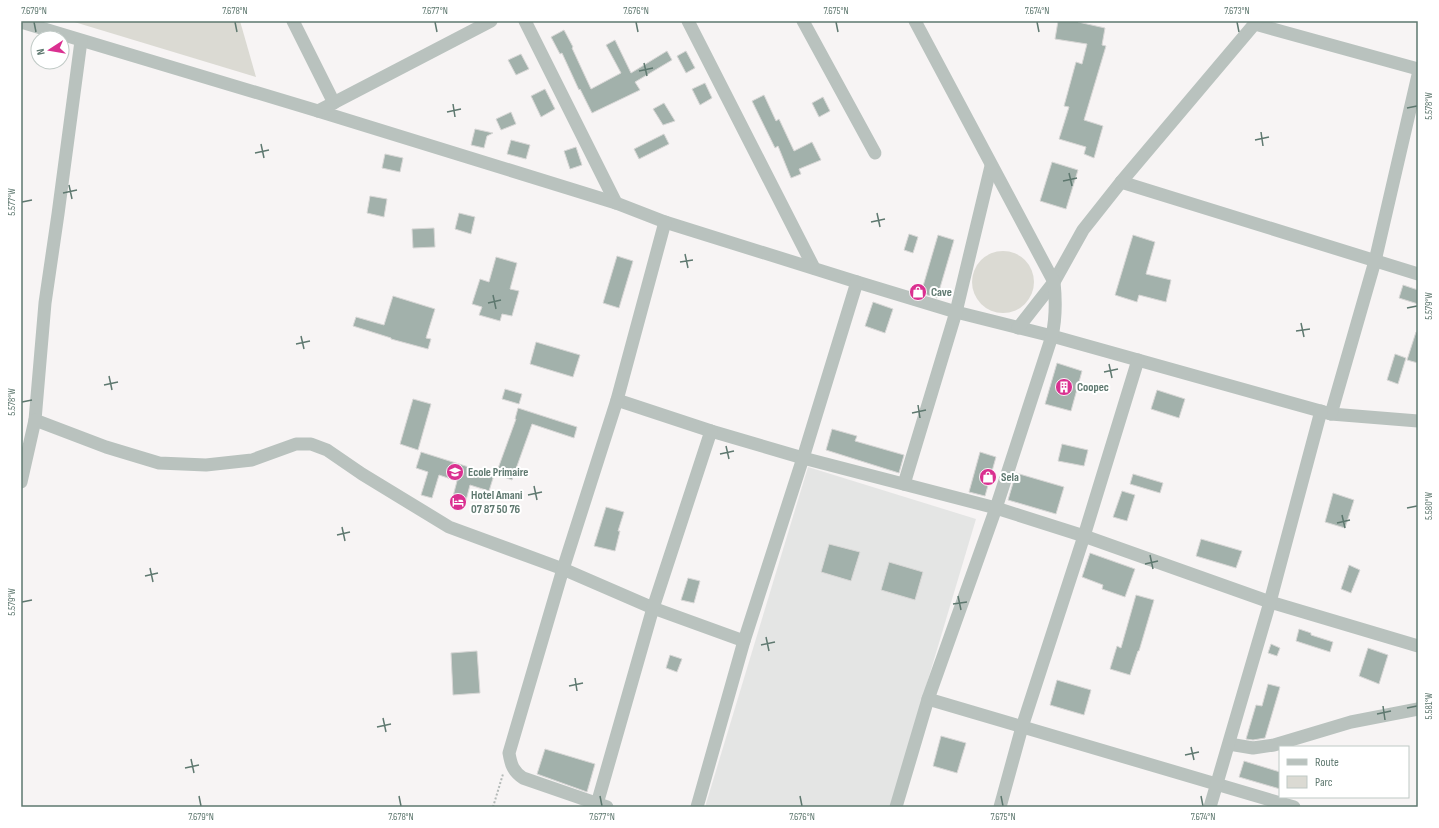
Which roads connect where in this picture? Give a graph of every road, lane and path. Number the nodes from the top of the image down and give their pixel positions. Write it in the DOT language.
graph roads {
  1 [pos="293,21"];
  2 [pos="491,21"];
  3 [pos="525,21"];
  4 [pos="688,21"];
  5 [pos="803,21"];
  6 [pos="915,21"];
  7 [pos="21,22"];
  8 [pos="1256,22"];
  9 [pos="81,41"];
  10 [pos="1418,69"];
  11 [pos="1418,75"];
  12 [pos="334,103"];
  13 [pos="318,111"];
  14 [pos="875,153"];
  15 [pos="991,166"];
  16 [pos="1121,182"];
  17 [pos="616,204"];
  18 [pos="665,222"];
  19 [pos="1375,261"];
  20 [pos="814,268"];
  21 [pos="1418,274"];
  22 [pos="857,282"];
  23 [pos="1054,282"];
  24 [pos="956,312"];
  25 [pos="1018,328"];
  26 [pos="1052,336"];
  27 [pos="1138,360"];
  28 [pos="617,400"];
  29 [pos="1326,412"];
  30 [pos="35,420"];
  31 [pos="1418,421"];
  32 [pos="711,431"];
  33 [pos="803,458"];
  34 [pos="21,482"];
  35 [pos="904,484"];
  36 [pos="996,508"];
  37 [pos="1084,536"];
  38 [pos="563,569"];
  39 [pos="1270,602"];
  40 [pos="654,608"];
  41 [pos="744,641"];
  42 [pos="1418,646"];
  43 [pos="928,699"];
  44 [pos="1418,709"];
  45 [pos="1022,727"];
  46 [pos="1228,744"];
  47 [pos="509,753"];
  48 [pos="1217,784"];
  49 [pos="602,805"];
  50 [pos="493,807"];
  51 [pos="698,807"];
  52 [pos="896,807"];
  53 [pos="1000,807"];
  54 [pos="1210,807"];
  55 [pos="1294,807"];
  1 -- 12 [label="street"];
  2 -- 12 [label="street"];
  3 -- 17 [label="street"];
  4 -- 20 [label="street"];
  5 -- 14 [label="street"];
  6 -- 15 [label="street"];
  7 -- 9 [label="street"];
  8 -- 10 [label="street"];
  8 -- 16 [label="street"];
  9 -- 13 [label="street"];
  9 -- 30 [label="street"];
  11 -- 19 [label="street"];
  12 -- 13 [label="street"];
  13 -- 17 [label="street"];
  15 -- 23 [label="street"];
  15 -- 24 [label="street"];
  16 -- 19 [label="street"];
  16 -- 23 [label="street"];
  17 -- 18 [label="street"];
  18 -- 20 [label="street"];
  18 -- 28 [label="street"];
  19 -- 21 [label="street"];
  19 -- 29 [label="street"];
  20 -- 22 [label="street"];
  22 -- 24 [label="street"];
  22 -- 33 [label="street"];
  23 -- 25 [label="street"];
  23 -- 26 [label="street"];
  24 -- 25 [label="street"];
  24 -- 35 [label="street"];
  25 -- 26 [label="street"];
  26 -- 27 [label="street"];
  26 -- 36 [label="street"];
  27 -- 29 [label="street"];
  27 -- 37 [label="street"];
  28 -- 32 [label="street"];
  28 -- 38 [label="street"];
  29 -- 31 [label="street"];
  29 -- 39 [label="street"];
  30 -- 34 [label="street"];
  30 -- 38 [label="street"];
  32 -- 33 [label="street"];
  32 -- 40 [label="street"];
  33 -- 35 [label="street"];
  33 -- 41 [label="street"];
  35 -- 36 [label="street"];
  36 -- 37 [label="street"];
  36 -- 43 [label="street"];
  37 -- 39 [label="street"];
  37 -- 45 [label="street"];
  38 -- 40 [label="street"];
  38 -- 47 [label="street"];
  39 -- 42 [label="street"];
  39 -- 46 [label="street"];
  40 -- 41 [label="street"];
  40 -- 49 [label="street"];
  41 -- 51 [label="street"];
  43 -- 45 [label="street"];
  43 -- 52 [label="street"];
  44 -- 46 [label="street"];
  45 -- 48 [label="street"];
  45 -- 53 [label="street"];
  46 -- 48 [label="street"];
  47 -- 49 [label="street"];
  47 -- 50 [label="path"];
  48 -- 54 [label="street"];
  48 -- 55 [label="street"];
}
